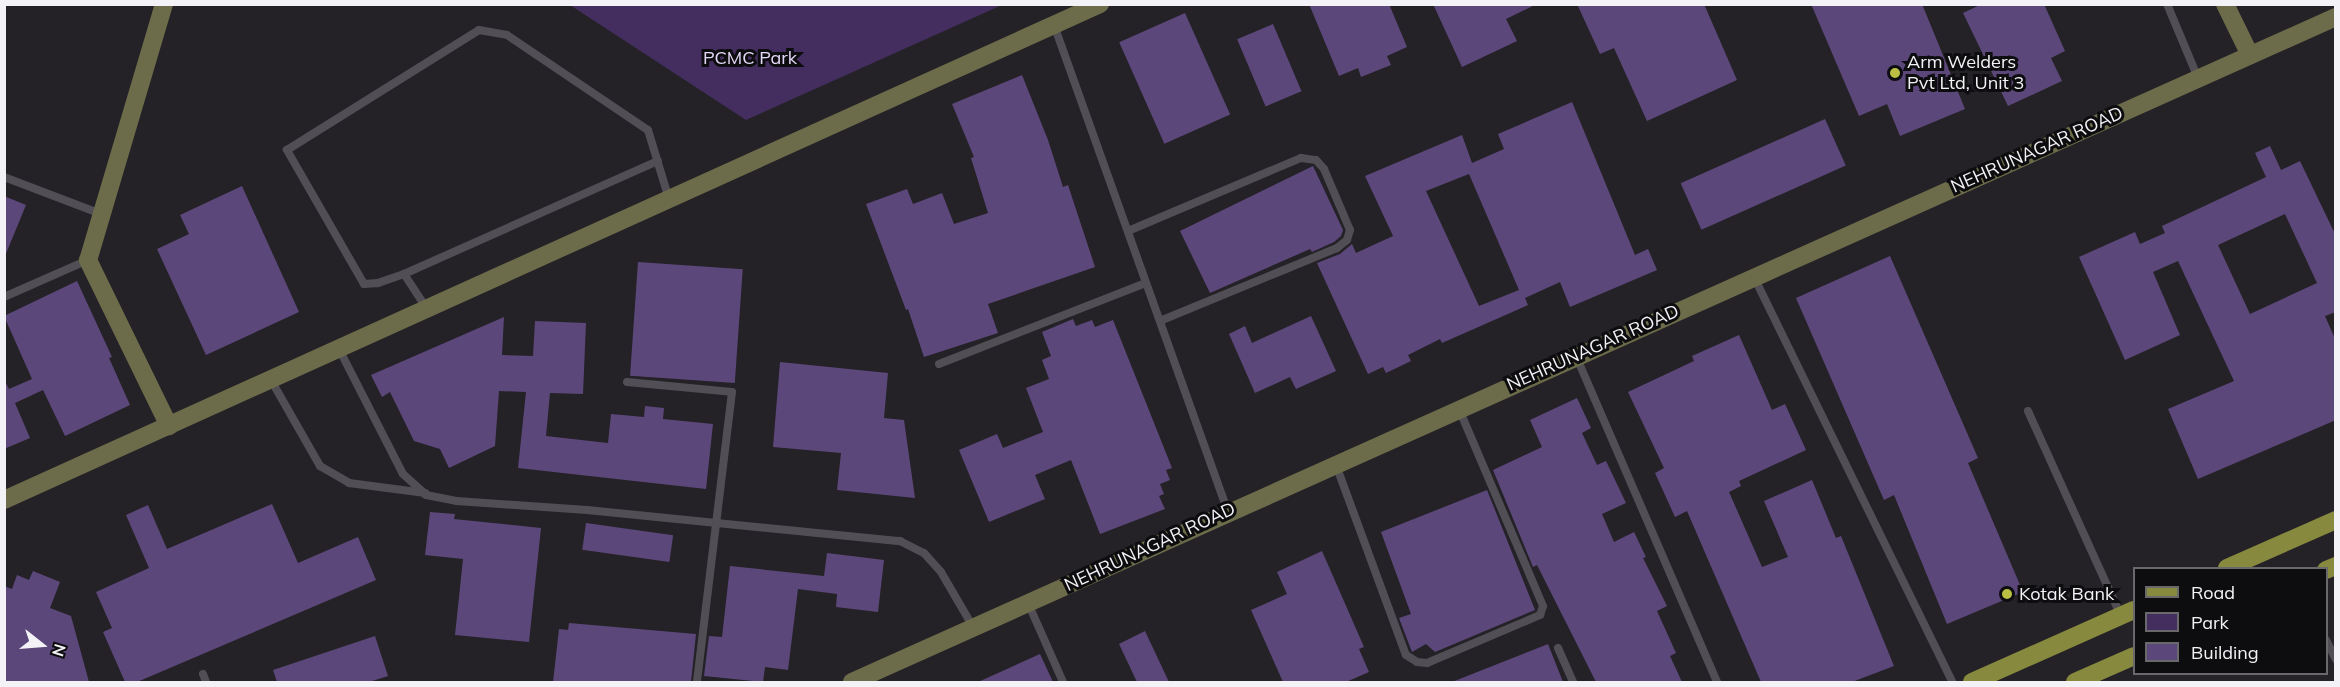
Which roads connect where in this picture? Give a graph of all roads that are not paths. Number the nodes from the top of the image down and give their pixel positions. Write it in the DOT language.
graph roads {
  1 [pos="164,4"];
  2 [pos="1100,4"];
  3 [pos="2167,4"];
  4 [pos="2225,4"];
  5 [pos="2336,17"];
  6 [pos="1054,25"];
  7 [pos="2250,55"];
  8 [pos="2198,78"];
  9 [pos="658,161"];
  10 [pos="4,177"];
  11 [pos="669,199"];
  12 [pos="102,214"];
  13 [pos="1128,231"];
  14 [pos="88,261"];
  15 [pos="404,274"];
  16 [pos="1754,277"];
  17 [pos="1146,283"];
  18 [pos="4,297"];
  19 [pos="427,309"];
  20 [pos="1160,321"];
  21 [pos="339,349"];
  22 [pos="1576,356"];
  23 [pos="939,364"];
  24 [pos="271,380"];
  25 [pos="627,382"];
  26 [pos="1459,408"];
  27 [pos="2028,411"];
  28 [pos="169,426"];
  29 [pos="1336,463"];
  30 [pos="425,493"];
  31 [pos="4,500"];
  32 [pos="1228,512"];
  33 [pos="2336,520"];
  34 [pos="714,522"];
  35 [pos="2229,567"];
  36 [pos="1028,603"];
  37 [pos="2128,613"];
  38 [pos="974,628"];
  39 [pos="2328,644"];
  40 [pos="1558,648"];
  41 [pos="2133,656"];
  42 [pos="2336,660"];
  43 [pos="859,681"];
  44 [pos="697,682"];
  45 [pos="1063,682"];
  46 [pos="1573,682"];
  47 [pos="1717,682"];
  48 [pos="1952,682"];
  49 [pos="1972,682"];
  50 [pos="2075,682"];
  1 -- 12 [label="street"];
  2 -- 6 [label="street"];
  3 -- 8 [label="lane"];
  4 -- 7 [label="street"];
  5 -- 7 [label="street, NEHRUNAGAR ROAD"];
  6 -- 11 [label="street"];
  6 -- 13 [label="lane"];
  7 -- 8 [label="street, NEHRUNAGAR ROAD"];
  8 -- 16 [label="street, NEHRUNAGAR ROAD"];
  9 -- 11 [label="lane"];
  9 -- 15 [label="lane"];
  9 -- 15 [label="lane"];
  10 -- 12 [label="lane"];
  11 -- 19 [label="street"];
  12 -- 14 [label="street"];
  13 -- 17 [label="lane"];
  13 -- 20 [label="lane"];
  14 -- 18 [label="lane"];
  14 -- 28 [label="street"];
  15 -- 19 [label="lane"];
  16 -- 22 [label="street, NEHRUNAGAR ROAD"];
  16 -- 48 [label="lane"];
  17 -- 20 [label="lane"];
  17 -- 23 [label="lane"];
  19 -- 21 [label="street"];
  20 -- 32 [label="lane"];
  21 -- 24 [label="street"];
  21 -- 30 [label="lane"];
  22 -- 26 [label="street, NEHRUNAGAR ROAD"];
  22 -- 47 [label="lane"];
  24 -- 28 [label="street"];
  24 -- 30 [label="lane"];
  25 -- 34 [label="lane"];
  26 -- 29 [label="street, NEHRUNAGAR ROAD"];
  26 -- 29 [label="lane"];
  27 -- 37 [label="lane"];
  28 -- 31 [label="street"];
  29 -- 32 [label="street, NEHRUNAGAR ROAD"];
  30 -- 34 [label="lane"];
  32 -- 36 [label="street, NEHRUNAGAR ROAD"];
  33 -- 35 [label="main road"];
  34 -- 38 [label="lane"];
  34 -- 44 [label="lane"];
  36 -- 38 [label="street, NEHRUNAGAR ROAD"];
  36 -- 45 [label="lane"];
  37 -- 49 [label="main road"];
  38 -- 43 [label="street, NEHRUNAGAR ROAD"];
  39 -- 42 [label="lane"];
  40 -- 46 [label="lane"];
  41 -- 50 [label="main road"];
}
